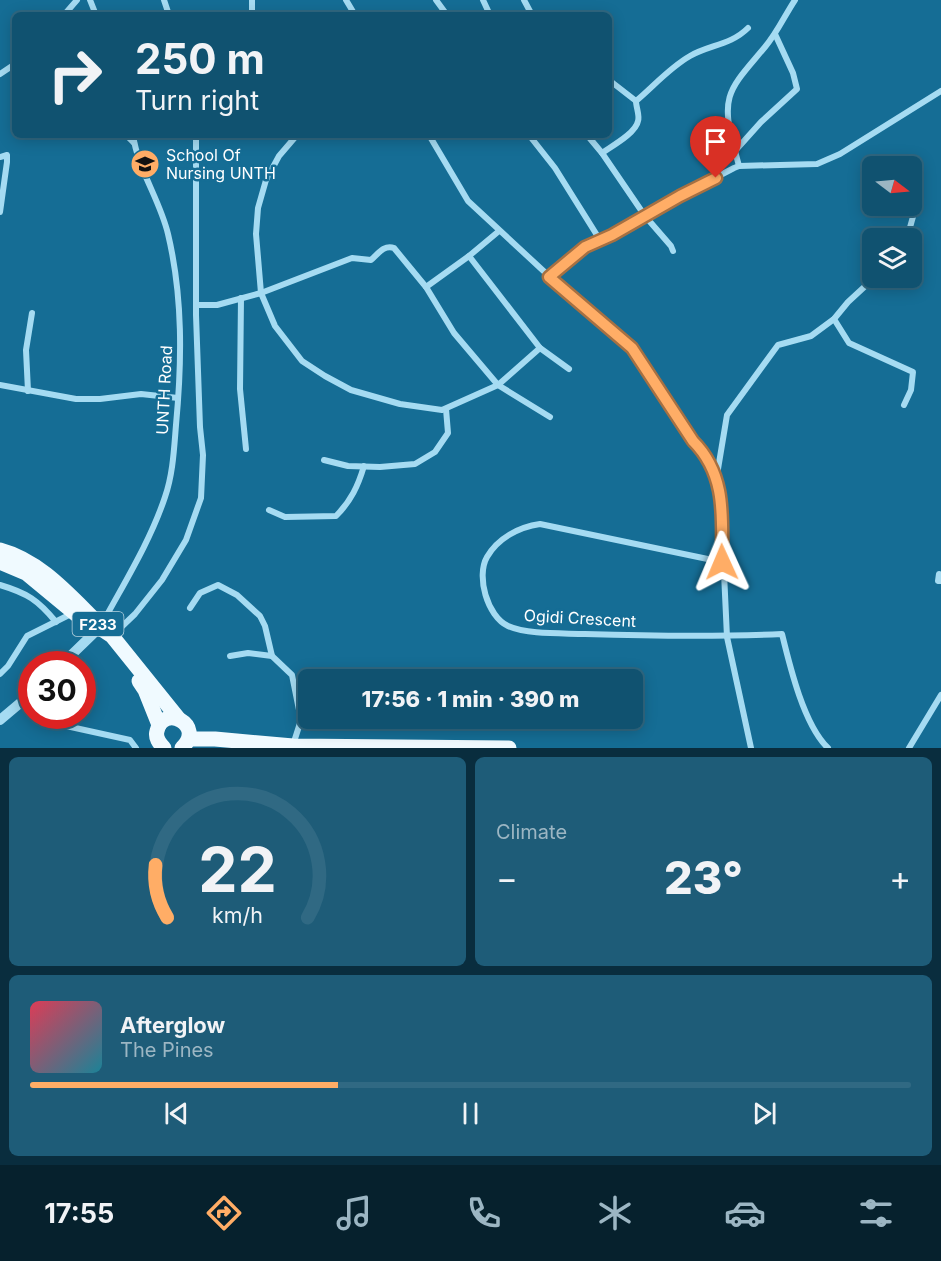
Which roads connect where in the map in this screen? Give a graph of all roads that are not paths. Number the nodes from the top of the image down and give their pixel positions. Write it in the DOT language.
graph roads {
  1 [pos="77,0"];
  2 [pos="795,0"];
  3 [pos="67,12"];
  4 [pos="748,28"];
  5 [pos="775,34"];
  6 [pos="612,82"];
  7 [pos="941,91"];
  8 [pos="636,101"];
  9 [pos="129,138"];
  10 [pos="134,138"];
  11 [pos="196,138"];
  12 [pos="295,138"];
  13 [pos="431,138"];
  14 [pos="531,138"];
  15 [pos="590,138"];
  16 [pos="135,143"];
  17 [pos="735,151"];
  18 [pos="602,153"];
  19 [pos="0,157"];
  20 [pos="739,166"];
  21 [pos="0,212"];
  22 [pos="645,216"];
  23 [pos="499,231"];
  24 [pos="600,240"];
  25 [pos="673,251"];
  26 [pos="469,256"];
  27 [pos="549,277"];
  28 [pos="426,287"];
  29 [pos="863,288"];
  30 [pos="261,293"];
  31 [pos="241,298"];
  32 [pos="198,304"];
  33 [pos="32,313"];
  34 [pos="834,320"];
  35 [pos="540,348"];
  36 [pos="569,369"];
  37 [pos="0,385"];
  38 [pos="498,385"];
  39 [pos="28,391"];
  40 [pos="178,398"];
  41 [pos="904,405"];
  42 [pos="446,409"];
  43 [pos="550,417"];
  44 [pos="246,450"];
  45 [pos="324,460"];
  46 [pos="364,466"];
  47 [pos="716,478"];
  48 [pos="269,510"];
  49 [pos="0,550"];
  50 [pos="0,561"];
  51 [pos="722,562"];
  52 [pos="0,585"];
  53 [pos="190,608"];
  54 [pos="79,611"];
  55 [pos="56,622"];
  56 [pos="101,633"];
  57 [pos="728,637"];
  58 [pos="78,651"];
  59 [pos="230,656"];
  60 [pos="272,656"];
  61 [pos="0,674"];
  62 [pos="941,695"];
  63 [pos="18,705"];
  64 [pos="0,720"];
  65 [pos="159,725"];
  66 [pos="80,729"];
  67 [pos="183,732"];
  68 [pos="293,746"];
  69 [pos="162,747"];
  70 [pos="385,747"];
  71 [pos="136,748"];
  72 [pos="509,748"];
  73 [pos="751,748"];
  74 [pos="828,748"];
  75 [pos="909,748"];
  1 -- 3 [label="street"];
  2 -- 5 [label="street"];
  4 -- 8 [label="street"];
  5 -- 17 [label="street"];
  5 -- 17 [label="street"];
  6 -- 8 [label="street"];
  7 -- 20 [label="street"];
  8 -- 18 [label="street"];
  9 -- 16 [label="street"];
  10 -- 16 [label="street, UNTH Road"];
  11 -- 32 [label="street"];
  12 -- 30 [label="street"];
  13 -- 23 [label="street"];
  14 -- 24 [label="street"];
  15 -- 18 [label="street"];
  16 -- 40 [label="street, UNTH Road"];
  17 -- 20 [label="street"];
  18 -- 22 [label="street"];
  19 -- 21 [label="street"];
  20 -- 22 [label="street"];
  22 -- 24 [label="street"];
  22 -- 25 [label="street"];
  23 -- 26 [label="street"];
  23 -- 27 [label="street"];
  24 -- 27 [label="street"];
  26 -- 28 [label="street"];
  26 -- 35 [label="street"];
  27 -- 47 [label="street"];
  28 -- 30 [label="street"];
  28 -- 38 [label="street"];
  29 -- 34 [label="street"];
  30 -- 31 [label="street"];
  30 -- 42 [label="street"];
  31 -- 32 [label="street"];
  31 -- 44 [label="street"];
  32 -- 56 [label="street"];
  33 -- 39 [label="street"];
  34 -- 41 [label="street"];
  34 -- 47 [label="street"];
  35 -- 36 [label="street"];
  35 -- 38 [label="street"];
  37 -- 39 [label="street"];
  38 -- 42 [label="street"];
  38 -- 43 [label="street"];
  39 -- 40 [label="street"];
  40 -- 56 [label="street, UNTH Road"];
  42 -- 46 [label="street"];
  45 -- 46 [label="street"];
  46 -- 48 [label="street"];
  47 -- 51 [label="street"];
  49 -- 54 [label="main road, F233"];
  50 -- 54 [label="main road, F233"];
  51 -- 57 [label="street"];
  51 -- 57 [label="street, Ogidi Crescent"];
  52 -- 55 [label="street"];
  53 -- 60 [label="street"];
  54 -- 55 [label="street"];
  54 -- 56 [label="main road, F233"];
  55 -- 61 [label="street"];
  56 -- 58 [label="street"];
  56 -- 65 [label="main road, F233"];
  56 -- 67 [label="main road, F233"];
  57 -- 73 [label="street"];
  57 -- 74 [label="street, Ogidi Crescent"];
  59 -- 60 [label="street"];
  60 -- 68 [label="street"];
  62 -- 75 [label="street"];
  63 -- 64 [label="street"];
  65 -- 67 [label="main road"];
  65 -- 69 [label="main road, F233"];
  66 -- 71 [label="street"];
  67 -- 68 [label="main road"];
  68 -- 70 [label="main road"];
  70 -- 72 [label="main road"];
}
